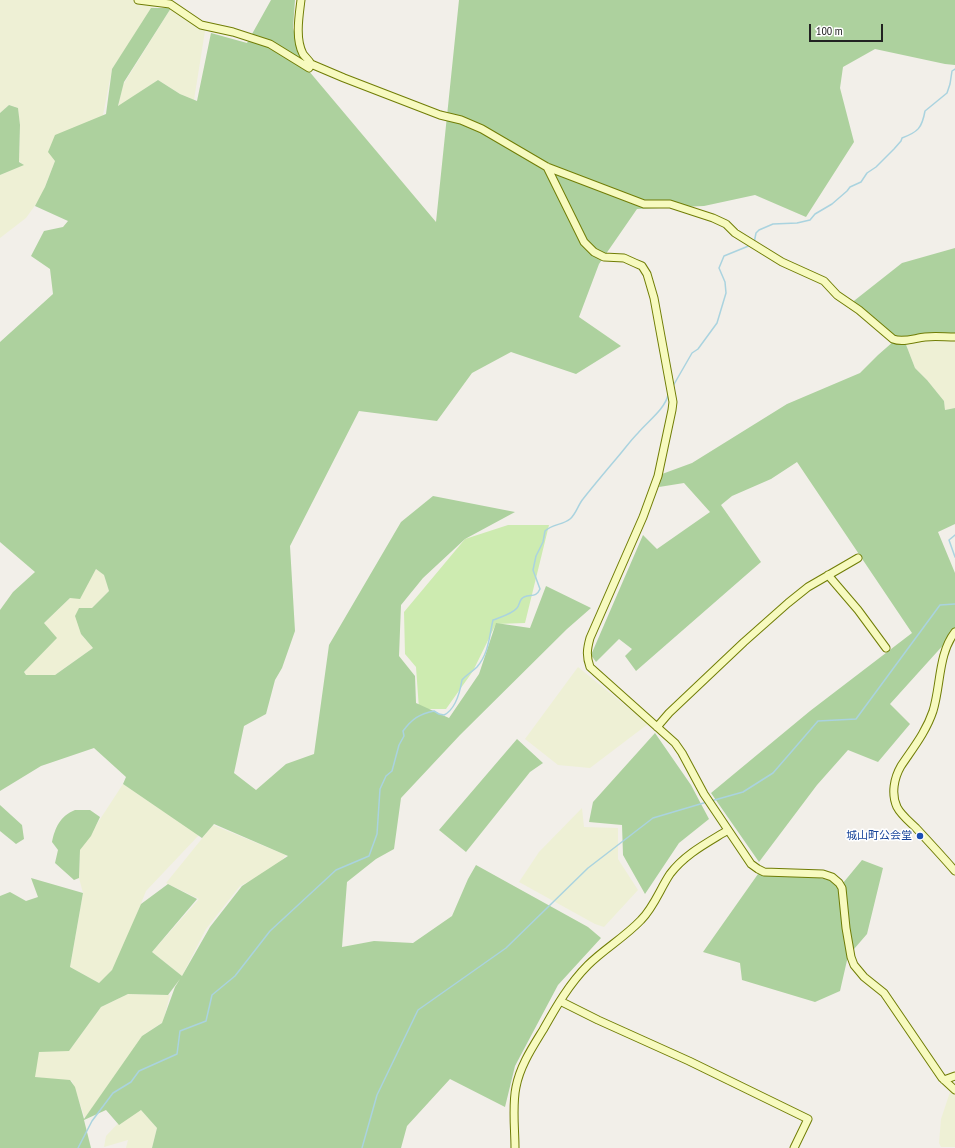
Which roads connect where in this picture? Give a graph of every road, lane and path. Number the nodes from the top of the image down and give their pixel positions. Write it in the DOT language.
graph roads {
  1 [pos="138,0"];
  2 [pos="301,0"];
  3 [pos="311,64"];
  4 [pos="547,167"];
  5 [pos="955,337"];
  6 [pos="858,558"];
  7 [pos="828,575"];
  8 [pos="955,632"];
  9 [pos="886,648"];
  10 [pos="657,727"];
  11 [pos="728,830"];
  12 [pos="955,870"];
  13 [pos="560,1001"];
  14 [pos="955,1076"];
  15 [pos="944,1080"];
  16 [pos="955,1090"];
  17 [pos="515,1148"];
  18 [pos="794,1148"];
  1 -- 3 [label="street"];
  2 -- 3 [label="street"];
  3 -- 4 [label="street"];
  4 -- 5 [label="street"];
  4 -- 10 [label="street"];
  6 -- 7 [label="street"];
  7 -- 9 [label="street"];
  7 -- 10 [label="street"];
  8 -- 12 [label="street"];
  10 -- 11 [label="street"];
  11 -- 13 [label="street"];
  11 -- 15 [label="street"];
  13 -- 17 [label="street"];
  13 -- 18 [label="street"];
  14 -- 15 [label="street"];
  15 -- 16 [label="street"];
}
